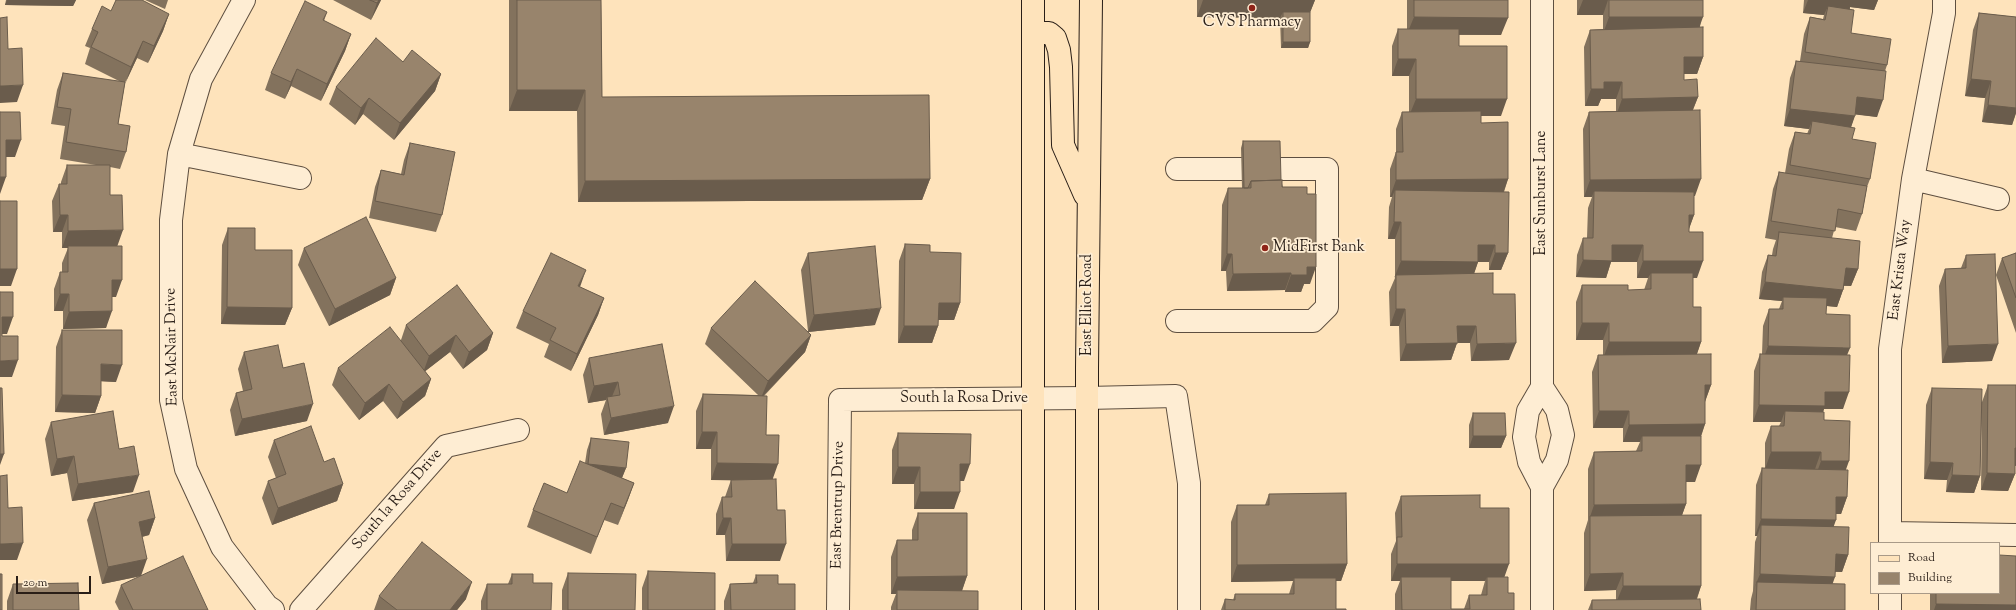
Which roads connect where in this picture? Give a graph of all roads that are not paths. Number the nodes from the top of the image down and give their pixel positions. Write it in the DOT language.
graph roads {
  1 [pos="244,0"];
  2 [pos="1033,0"];
  3 [pos="1091,0"];
  4 [pos="1542,0"];
  5 [pos="1944,0"];
  6 [pos="1034,33"];
  7 [pos="179,154"];
  8 [pos="1177,169"];
  9 [pos="300,178"];
  10 [pos="1912,179"];
  11 [pos="1998,199"];
  12 [pos="1088,202"];
  13 [pos="1177,321"];
  14 [pos="1542,387"];
  15 [pos="1087,398"];
  16 [pos="1033,399"];
  17 [pos="840,400"];
  18 [pos="518,430"];
  19 [pos="1542,487"];
  20 [pos="2016,535"];
  21 [pos="1890,538"];
  22 [pos="1890,594"];
  23 [pos="273,610"];
  24 [pos="301,610"];
  25 [pos="838,610"];
  26 [pos="1033,610"];
  27 [pos="1087,610"];
  28 [pos="1189,610"];
  29 [pos="1542,610"];
  30 [pos="1890,610"];
  1 -- 7 [label="street, East McNair Drive"];
  2 -- 6 [label="main road"];
  3 -- 12 [label="main road, East Elliot Road"];
  4 -- 14 [label="street, East Sunburst Lane"];
  5 -- 10 [label="street, East Krista Way"];
  6 -- 12 [label="main road"];
  6 -- 16 [label="main road"];
  7 -- 9 [label="street"];
  7 -- 23 [label="street, East McNair Drive"];
  8 -- 13 [label="street"];
  10 -- 11 [label="street"];
  10 -- 21 [label="street, East Krista Way"];
  12 -- 15 [label="main road, East Elliot Road"];
  14 -- 19 [label="street"];
  14 -- 19 [label="street"];
  15 -- 16 [label="street, South la Rosa Drive"];
  15 -- 27 [label="main road, East Elliot Road"];
  15 -- 28 [label="street, South la Rosa Drive"];
  16 -- 17 [label="street, South la Rosa Drive"];
  16 -- 26 [label="main road"];
  17 -- 25 [label="street, East Brentrup Drive"];
  18 -- 24 [label="street, South la Rosa Drive"];
  19 -- 29 [label="street"];
  20 -- 21 [label="street"];
  22 -- 30 [label="street"];
}
